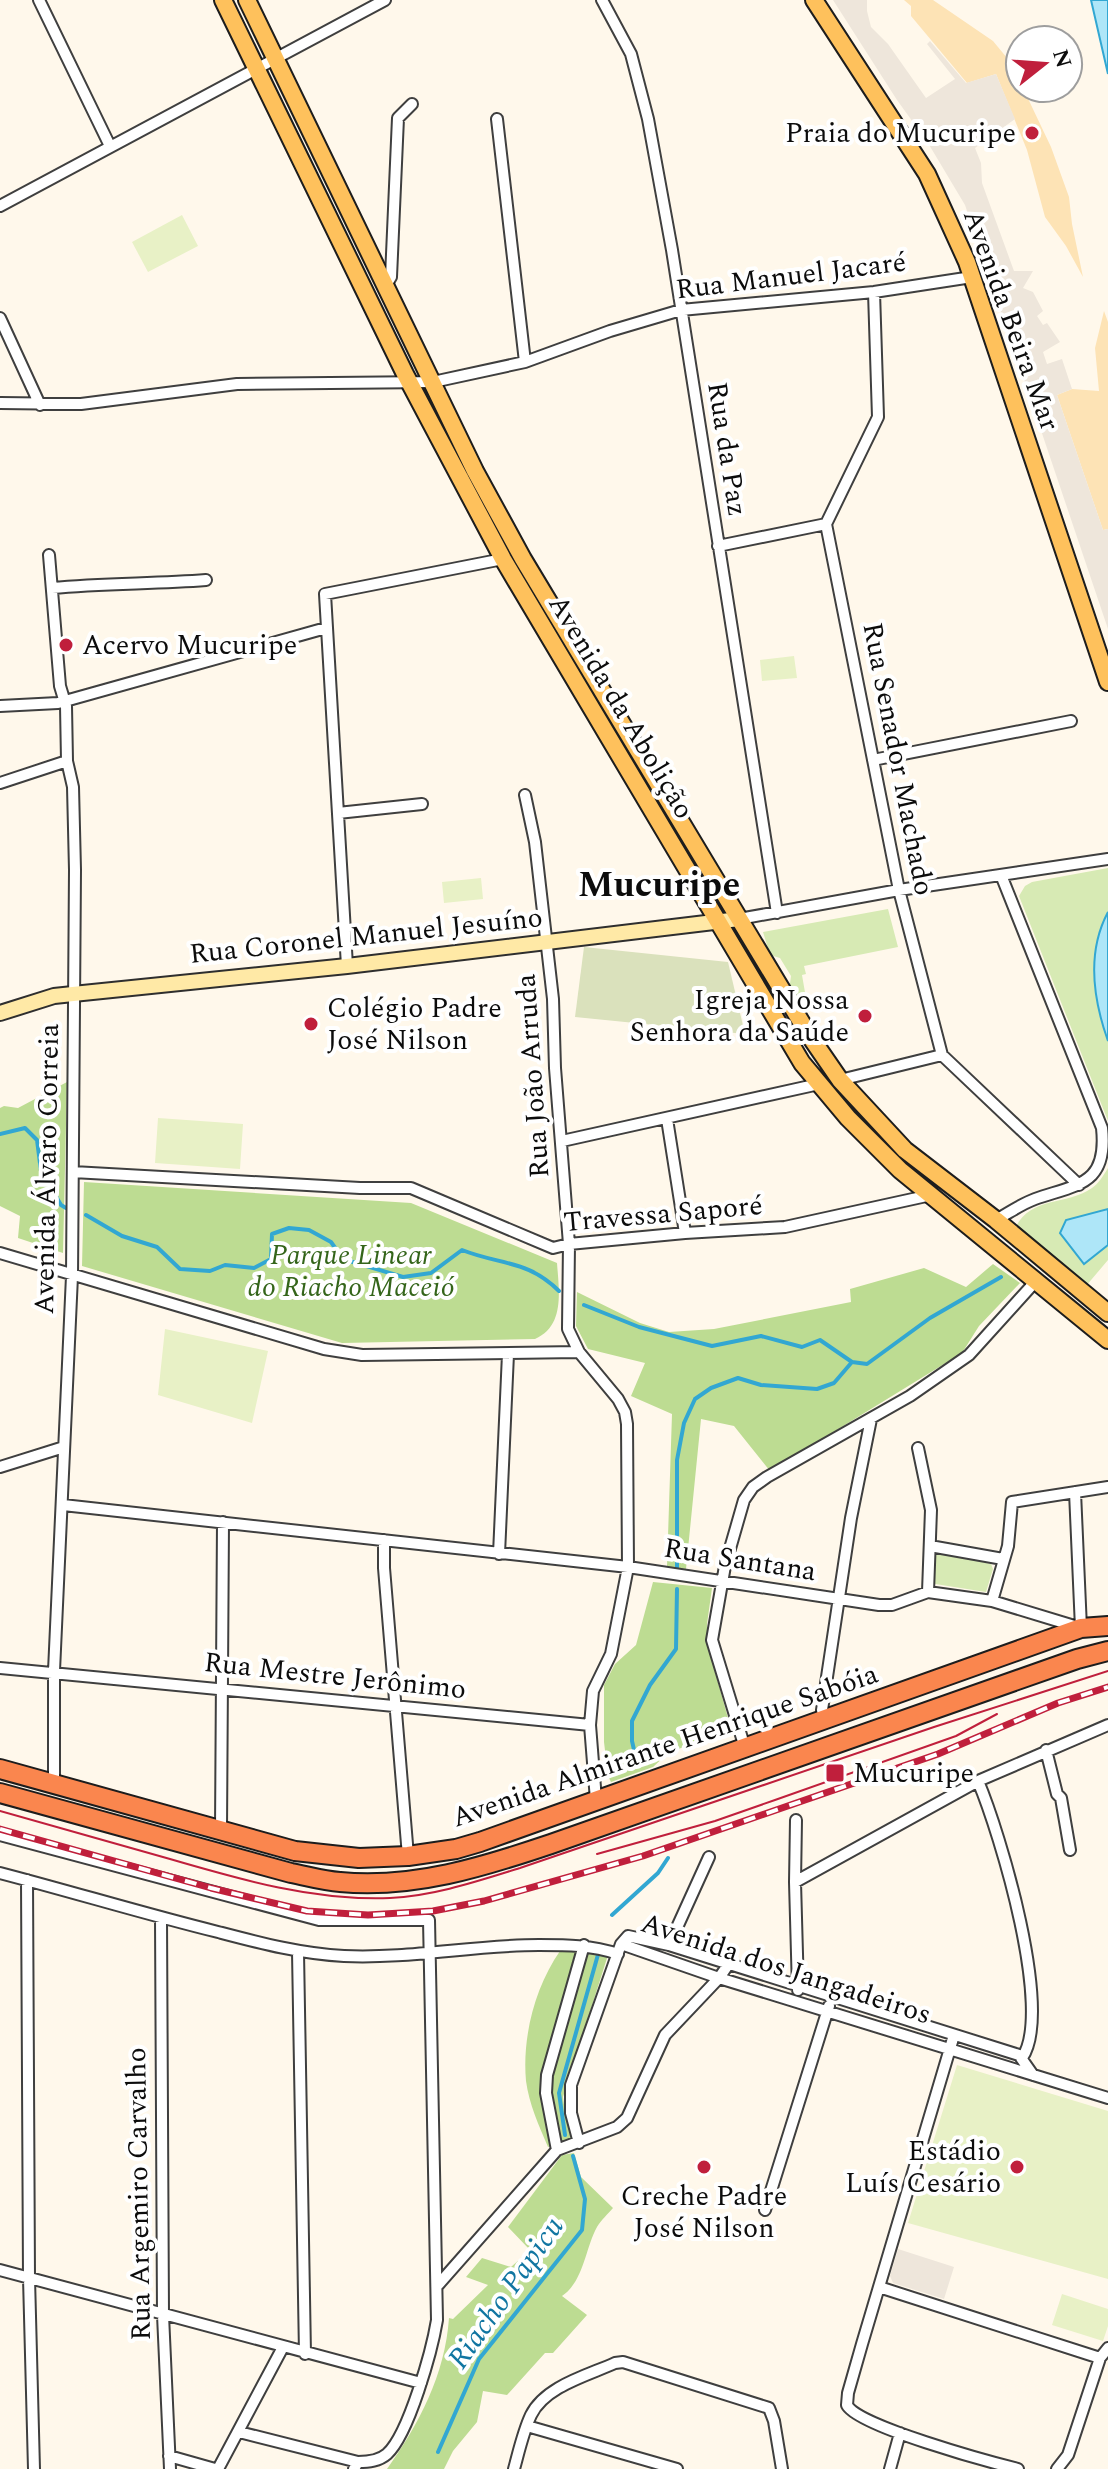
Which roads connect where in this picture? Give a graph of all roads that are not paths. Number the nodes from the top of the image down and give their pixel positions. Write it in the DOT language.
graph roads {
  1 [pos="39,0"];
  2 [pos="223,0"];
  3 [pos="247,0"];
  4 [pos="385,0"];
  5 [pos="602,0"];
  6 [pos="814,0"];
  7 [pos="274,58"];
  8 [pos="257,70"];
  9 [pos="412,104"];
  10 [pos="497,119"];
  11 [pos="110,146"];
  12 [pos="0,206"];
  13 [pos="972,277"];
  14 [pos="385,287"];
  15 [pos="874,292"];
  16 [pos="681,310"];
  17 [pos="0,318"];
  18 [pos="525,362"];
  19 [pos="433,382"];
  20 [pos="410,383"];
  21 [pos="0,403"];
  22 [pos="40,405"];
  23 [pos="826,524"];
  24 [pos="718,546"];
  25 [pos="49,555"];
  26 [pos="503,559"];
  27 [pos="523,559"];
  28 [pos="206,580"];
  29 [pos="52,588"];
  30 [pos="326,628"];
  31 [pos="1108,682"];
  32 [pos="64,700"];
  33 [pos="0,706"];
  34 [pos="1071,721"];
  35 [pos="642,757"];
  36 [pos="873,760"];
  37 [pos="67,761"];
  38 [pos="627,766"];
  39 [pos="0,783"];
  40 [pos="525,795"];
  41 [pos="422,804"];
  42 [pos="338,813"];
  43 [pos="1108,859"];
  44 [pos="1001,875"];
  45 [pos="899,890"];
  46 [pos="777,913"];
  47 [pos="739,919"];
  48 [pos="719,922"];
  49 [pos="546,943"];
  50 [pos="347,966"];
  51 [pos="73,994"];
  52 [pos="0,1013"];
  53 [pos="942,1055"];
  54 [pos="840,1080"];
  55 [pos="819,1084"];
  56 [pos="667,1119"];
  57 [pos="885,1130"];
  58 [pos="562,1141"];
  59 [pos="872,1144"];
  60 [pos="73,1172"];
  61 [pos="1079,1185"];
  62 [pos="931,1195"];
  63 [pos="996,1220"];
  64 [pos="685,1233"];
  65 [pos="569,1244"];
  66 [pos="0,1253"];
  67 [pos="72,1276"];
  68 [pos="1035,1282"];
  69 [pos="1108,1313"];
  70 [pos="1108,1340"];
  71 [pos="579,1352"];
  72 [pos="508,1354"];
  73 [pos="871,1419"];
  74 [pos="64,1447"];
  75 [pos="918,1448"];
  76 [pos="0,1467"];
  77 [pos="1108,1487"];
  78 [pos="1075,1492"];
  79 [pos="63,1505"];
  80 [pos="223,1522"];
  81 [pos="384,1540"];
  82 [pos="930,1546"];
  83 [pos="499,1554"];
  84 [pos="1003,1559"];
  85 [pos="628,1567"];
  86 [pos="722,1580"];
  87 [pos="928,1592"];
  88 [pos="839,1600"];
  89 [pos="992,1601"];
  90 [pos="1108,1626"];
  91 [pos="1081,1628"];
  92 [pos="1108,1651"];
  93 [pos="0,1668"];
  94 [pos="54,1671"];
  95 [pos="221,1688"];
  96 [pos="396,1706"];
  97 [pos="825,1720"];
  98 [pos="590,1725"];
  99 [pos="1108,1725"];
  100 [pos="745,1748"];
  101 [pos="1046,1750"];
  102 [pos="0,1769"];
  103 [pos="978,1781"];
  104 [pos="54,1784"];
  105 [pos="0,1793"];
  106 [pos="596,1800"];
  107 [pos="544,1820"];
  108 [pos="796,1820"];
  109 [pos="221,1830"];
  110 [pos="0,1835"];
  111 [pos="551,1844"];
  112 [pos="1070,1850"];
  113 [pos="408,1856"];
  114 [pos="709,1857"];
  115 [pos="0,1873"];
  116 [pos="27,1880"];
  117 [pos="795,1882"];
  118 [pos="161,1918"];
  119 [pos="669,1945"];
  120 [pos="589,1946"];
  121 [pos="616,1949"];
  122 [pos="298,1952"];
  123 [pos="430,1952"];
  124 [pos="728,1965"];
  125 [pos="719,1978"];
  126 [pos="798,1986"];
  127 [pos="832,1996"];
  128 [pos="799,2001"];
  129 [pos="828,2010"];
  130 [pos="954,2035"];
  131 [pos="950,2049"];
  132 [pos="1022,2058"];
  133 [pos="1033,2075"];
  134 [pos="1108,2098"];
  135 [pos="576,2144"];
  136 [pos="559,2150"];
  137 [pos="765,2210"];
  138 [pos="0,2270"];
  139 [pos="29,2278"];
  140 [pos="438,2285"];
  141 [pos="879,2287"];
  142 [pos="163,2315"];
  143 [pos="283,2347"];
  144 [pos="1108,2348"];
  145 [pos="305,2354"];
  146 [pos="1100,2358"];
  147 [pos="421,2383"];
  148 [pos="527,2426"];
  149 [pos="239,2432"];
  150 [pos="900,2433"];
  151 [pos="169,2456"];
  152 [pos="356,2466"];
  153 [pos="34,2469"];
  154 [pos="170,2469"];
  155 [pos="216,2469"];
  156 [pos="514,2469"];
  157 [pos="677,2469"];
  158 [pos="782,2469"];
  159 [pos="890,2469"];
  160 [pos="1016,2469"];
  161 [pos="1058,2469"];
  1 -- 11 [label="street"];
  2 -- 8 [label="main road, Avenida da Abolição"];
  3 -- 7 [label="main road, Avenida da Abolição"];
  4 -- 7 [label="street"];
  5 -- 16 [label="street, Rua da Paz"];
  6 -- 13 [label="main road, Avenida Beira Mar"];
  7 -- 8 [label="street"];
  7 -- 14 [label="main road, Avenida da Abolição"];
  8 -- 11 [label="street"];
  8 -- 20 [label="main road, Avenida da Abolição"];
  9 -- 14 [label="street"];
  10 -- 18 [label="street"];
  11 -- 12 [label="street"];
  13 -- 15 [label="street, Rua Manuel Jacaré"];
  13 -- 31 [label="main road, Avenida Beira Mar"];
  14 -- 19 [label="main road, Avenida da Abolição"];
  15 -- 16 [label="street, Rua Manuel Jacaré"];
  15 -- 23 [label="street"];
  16 -- 18 [label="street, Rua Manuel Jacaré"];
  16 -- 24 [label="street, Rua da Paz"];
  17 -- 22 [label="street"];
  18 -- 19 [label="street, Rua Manuel Jacaré"];
  19 -- 20 [label="street, Rua Manuel Jacaré"];
  19 -- 27 [label="main road, Avenida da Abolição"];
  20 -- 22 [label="street, Rua Manuel Jacaré"];
  20 -- 26 [label="main road, Avenida da Abolição"];
  21 -- 22 [label="street, Rua Manuel Jacaré"];
  23 -- 24 [label="street"];
  23 -- 36 [label="street, Rua Senador Machado"];
  24 -- 46 [label="street, Rua da Paz"];
  25 -- 29 [label="street, Avenida Álvaro Correia"];
  26 -- 27 [label="main road"];
  26 -- 30 [label="street"];
  26 -- 38 [label="main road, Avenida da Abolição"];
  27 -- 35 [label="main road, Avenida da Abolição"];
  28 -- 29 [label="street"];
  29 -- 32 [label="street, Avenida Álvaro Correia"];
  30 -- 32 [label="street"];
  30 -- 42 [label="street"];
  32 -- 33 [label="street"];
  32 -- 37 [label="street, Avenida Álvaro Correia"];
  34 -- 36 [label="street"];
  35 -- 38 [label="main road"];
  35 -- 47 [label="main road, Avenida da Abolição"];
  36 -- 45 [label="street, Rua Senador Machado"];
  37 -- 39 [label="street"];
  37 -- 51 [label="street, Avenida Álvaro Correia"];
  38 -- 48 [label="main road, Avenida da Abolição"];
  40 -- 49 [label="street, Rua João Arruda"];
  41 -- 42 [label="street"];
  42 -- 50 [label="street"];
  43 -- 44 [label="street"];
  44 -- 45 [label="street"];
  44 -- 61 [label="street"];
  45 -- 46 [label="street"];
  45 -- 53 [label="street, Rua Senador Machado"];
  46 -- 47 [label="street"];
  47 -- 48 [label="street, Rua Coronel Manuel Jesuíno"];
  47 -- 54 [label="main road, Avenida da Abolição"];
  48 -- 49 [label="street, Rua Coronel Manuel Jesuíno"];
  48 -- 55 [label="main road, Avenida da Abolição"];
  49 -- 50 [label="street, Rua Coronel Manuel Jesuíno"];
  49 -- 58 [label="street, Rua João Arruda"];
  50 -- 51 [label="street, Rua Coronel Manuel Jesuíno"];
  51 -- 52 [label="street, Rua Coronel Manuel Jesuíno"];
  51 -- 60 [label="street, Avenida Álvaro Correia"];
  53 -- 54 [label="street"];
  53 -- 61 [label="street"];
  54 -- 57 [label="main road, Avenida da Abolição"];
  55 -- 56 [label="street"];
  55 -- 59 [label="main road, Avenida da Abolição"];
  56 -- 58 [label="street"];
  56 -- 64 [label="street"];
  57 -- 59 [label="main road"];
  57 -- 63 [label="main road, Avenida da Abolição"];
  58 -- 65 [label="street, Rua João Arruda"];
  59 -- 62 [label="main road, Avenida da Abolição"];
  60 -- 65 [label="street, Travessa Saporé"];
  60 -- 67 [label="street, Avenida Álvaro Correia"];
  61 -- 63 [label="street"];
  62 -- 64 [label="street, Travessa Saporé"];
  62 -- 68 [label="main road, Avenida da Abolição"];
  63 -- 69 [label="main road, Avenida da Abolição"];
  64 -- 65 [label="street, Travessa Saporé"];
  65 -- 71 [label="street, Rua João Arruda"];
  66 -- 67 [label="street"];
  67 -- 72 [label="street"];
  67 -- 74 [label="street, Avenida Álvaro Correia"];
  68 -- 70 [label="main road, Avenida da Abolição"];
  68 -- 73 [label="street"];
  71 -- 72 [label="street"];
  71 -- 85 [label="street"];
  72 -- 83 [label="street"];
  73 -- 86 [label="street"];
  73 -- 88 [label="street"];
  74 -- 76 [label="street"];
  74 -- 79 [label="street, Avenida Álvaro Correia"];
  75 -- 82 [label="street"];
  77 -- 78 [label="street"];
  78 -- 84 [label="street"];
  78 -- 91 [label="street"];
  79 -- 80 [label="street, Rua Santana"];
  79 -- 94 [label="street, Avenida Álvaro Correia"];
  80 -- 81 [label="street, Rua Santana"];
  80 -- 95 [label="street"];
  81 -- 83 [label="street, Rua Santana"];
  81 -- 96 [label="street"];
  82 -- 84 [label="street"];
  82 -- 87 [label="street"];
  83 -- 85 [label="street, Rua Santana"];
  84 -- 89 [label="street"];
  85 -- 86 [label="street, Rua Santana"];
  85 -- 98 [label="street"];
  86 -- 88 [label="street, Rua Santana"];
  86 -- 100 [label="street"];
  87 -- 88 [label="street, Rua Santana"];
  87 -- 89 [label="street, Rua Santana"];
  88 -- 97 [label="street"];
  89 -- 91 [label="street, Rua Santana"];
  90 -- 91 [label="highway, Avenida Almirante Henrique Sabóia"];
  91 -- 97 [label="highway, Avenida Almirante Henrique Sabóia"];
  92 -- 111 [label="highway, Avenida Almirante Henrique Sabóia"];
  93 -- 94 [label="street, Rua Mestre Jerônimo"];
  94 -- 95 [label="street, Rua Mestre Jerônimo"];
  94 -- 104 [label="street, Avenida Álvaro Correia"];
  95 -- 96 [label="street, Rua Mestre Jerônimo"];
  95 -- 109 [label="street"];
  96 -- 98 [label="street, Rua Mestre Jerônimo"];
  96 -- 113 [label="street"];
  97 -- 100 [label="highway, Avenida Almirante Henrique Sabóia"];
  98 -- 106 [label="street"];
  99 -- 101 [label="street"];
  100 -- 106 [label="highway, Avenida Almirante Henrique Sabóia"];
  101 -- 103 [label="street"];
  101 -- 112 [label="street"];
  102 -- 104 [label="highway, Avenida Almirante Henrique Sabóia"];
  103 -- 117 [label="street"];
  103 -- 132 [label="street"];
  104 -- 109 [label="highway, Avenida Almirante Henrique Sabóia"];
  105 -- 111 [label="highway, Avenida Almirante Henrique Sabóia"];
  106 -- 107 [label="highway, Avenida Almirante Henrique Sabóia"];
  107 -- 111 [label="highway"];
  107 -- 113 [label="highway, Avenida Almirante Henrique Sabóia"];
  108 -- 117 [label="street"];
  109 -- 113 [label="highway, Avenida Almirante Henrique Sabóia"];
  110 -- 123 [label="street"];
  114 -- 119 [label="street"];
  115 -- 116 [label="street"];
  116 -- 118 [label="street"];
  116 -- 139 [label="street"];
  117 -- 126 [label="street"];
  118 -- 122 [label="street"];
  118 -- 142 [label="street, Rua Argemiro Carvalho"];
  119 -- 121 [label="street, Avenida dos Jangadeiros"];
  119 -- 124 [label="street, Avenida dos Jangadeiros"];
  120 -- 121 [label="street"];
  120 -- 123 [label="street"];
  120 -- 136 [label="street"];
  121 -- 125 [label="street, Avenida dos Jangadeiros"];
  121 -- 135 [label="street"];
  122 -- 123 [label="street"];
  122 -- 145 [label="street"];
  123 -- 140 [label="street"];
  124 -- 125 [label="street"];
  124 -- 126 [label="street, Avenida dos Jangadeiros"];
  125 -- 128 [label="street, Avenida dos Jangadeiros"];
  125 -- 135 [label="street"];
  126 -- 127 [label="street, Avenida dos Jangadeiros"];
  126 -- 128 [label="street"];
  127 -- 129 [label="street"];
  127 -- 130 [label="street, Avenida dos Jangadeiros"];
  128 -- 129 [label="street, Avenida dos Jangadeiros"];
  129 -- 131 [label="street, Avenida dos Jangadeiros"];
  129 -- 137 [label="street"];
  130 -- 131 [label="street"];
  130 -- 132 [label="street, Avenida dos Jangadeiros"];
  131 -- 133 [label="street, Avenida dos Jangadeiros"];
  131 -- 141 [label="street"];
  132 -- 133 [label="street"];
  133 -- 134 [label="street, Avenida dos Jangadeiros"];
  135 -- 136 [label="street"];
  136 -- 140 [label="street"];
  138 -- 139 [label="street"];
  139 -- 142 [label="street"];
  139 -- 153 [label="street"];
  140 -- 147 [label="street"];
  141 -- 146 [label="street"];
  141 -- 150 [label="street"];
  142 -- 143 [label="street"];
  142 -- 151 [label="street, Rua Argemiro Carvalho"];
  143 -- 145 [label="street"];
  143 -- 149 [label="street"];
  144 -- 146 [label="street"];
  145 -- 147 [label="street"];
  146 -- 161 [label="street"];
  147 -- 152 [label="street"];
  148 -- 156 [label="street"];
  148 -- 157 [label="street"];
  148 -- 158 [label="street"];
  149 -- 152 [label="street"];
  149 -- 155 [label="street"];
  150 -- 159 [label="street"];
  150 -- 160 [label="street"];
  151 -- 154 [label="street, Rua Argemiro Carvalho"];
  151 -- 155 [label="street"];
}
